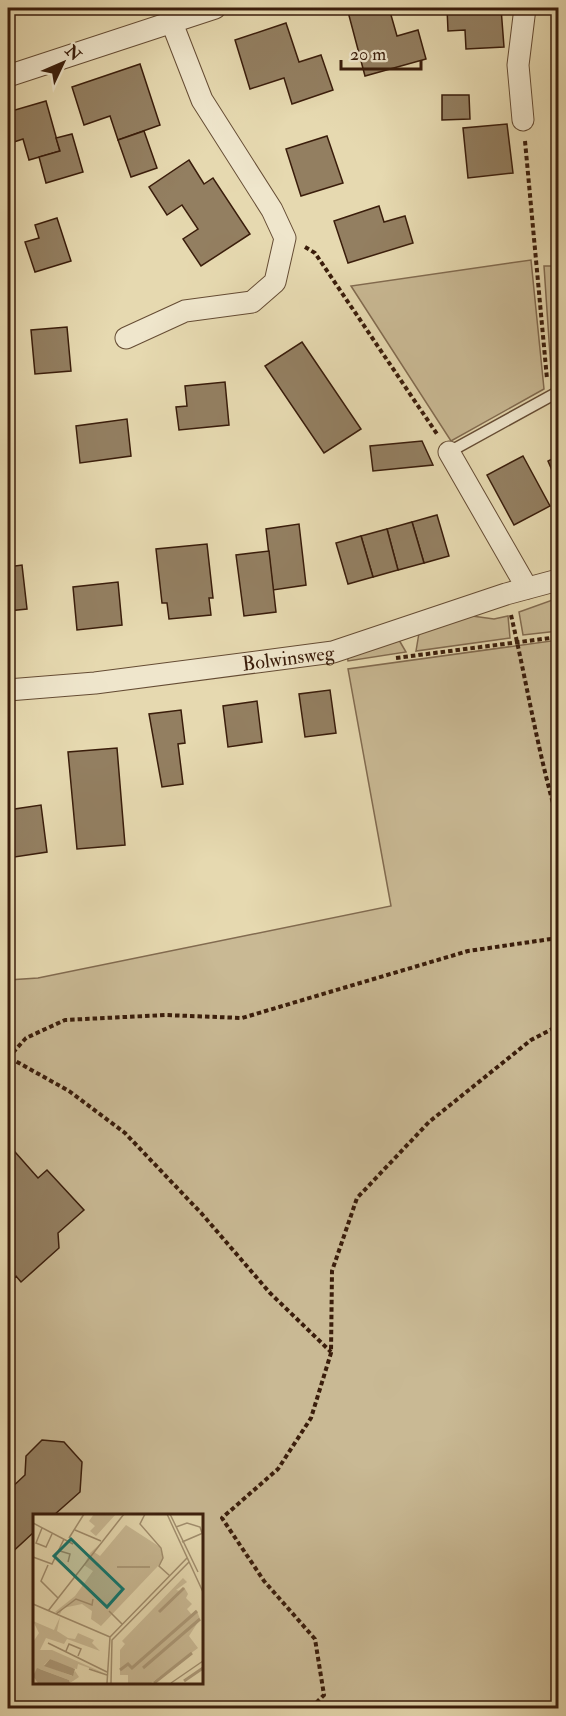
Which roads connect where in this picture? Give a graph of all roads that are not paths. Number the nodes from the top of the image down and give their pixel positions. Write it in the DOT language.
graph roads {
  1 [pos="215,8"];
  2 [pos="525,8"];
  3 [pos="172,22"];
  4 [pos="8,76"];
  5 [pos="523,120"];
  6 [pos="126,338"];
  7 [pos="554,394"];
  8 [pos="449,452"];
  9 [pos="558,580"];
  10 [pos="527,588"];
  11 [pos="8,690"];
  1 -- 3 [label="street"];
  2 -- 5 [label="street"];
  3 -- 4 [label="street"];
  3 -- 6 [label="street"];
  7 -- 8 [label="lane"];
  8 -- 10 [label="street"];
  9 -- 10 [label="street, Bolwinsweg"];
  10 -- 11 [label="street, Bolwinsweg"];
}
